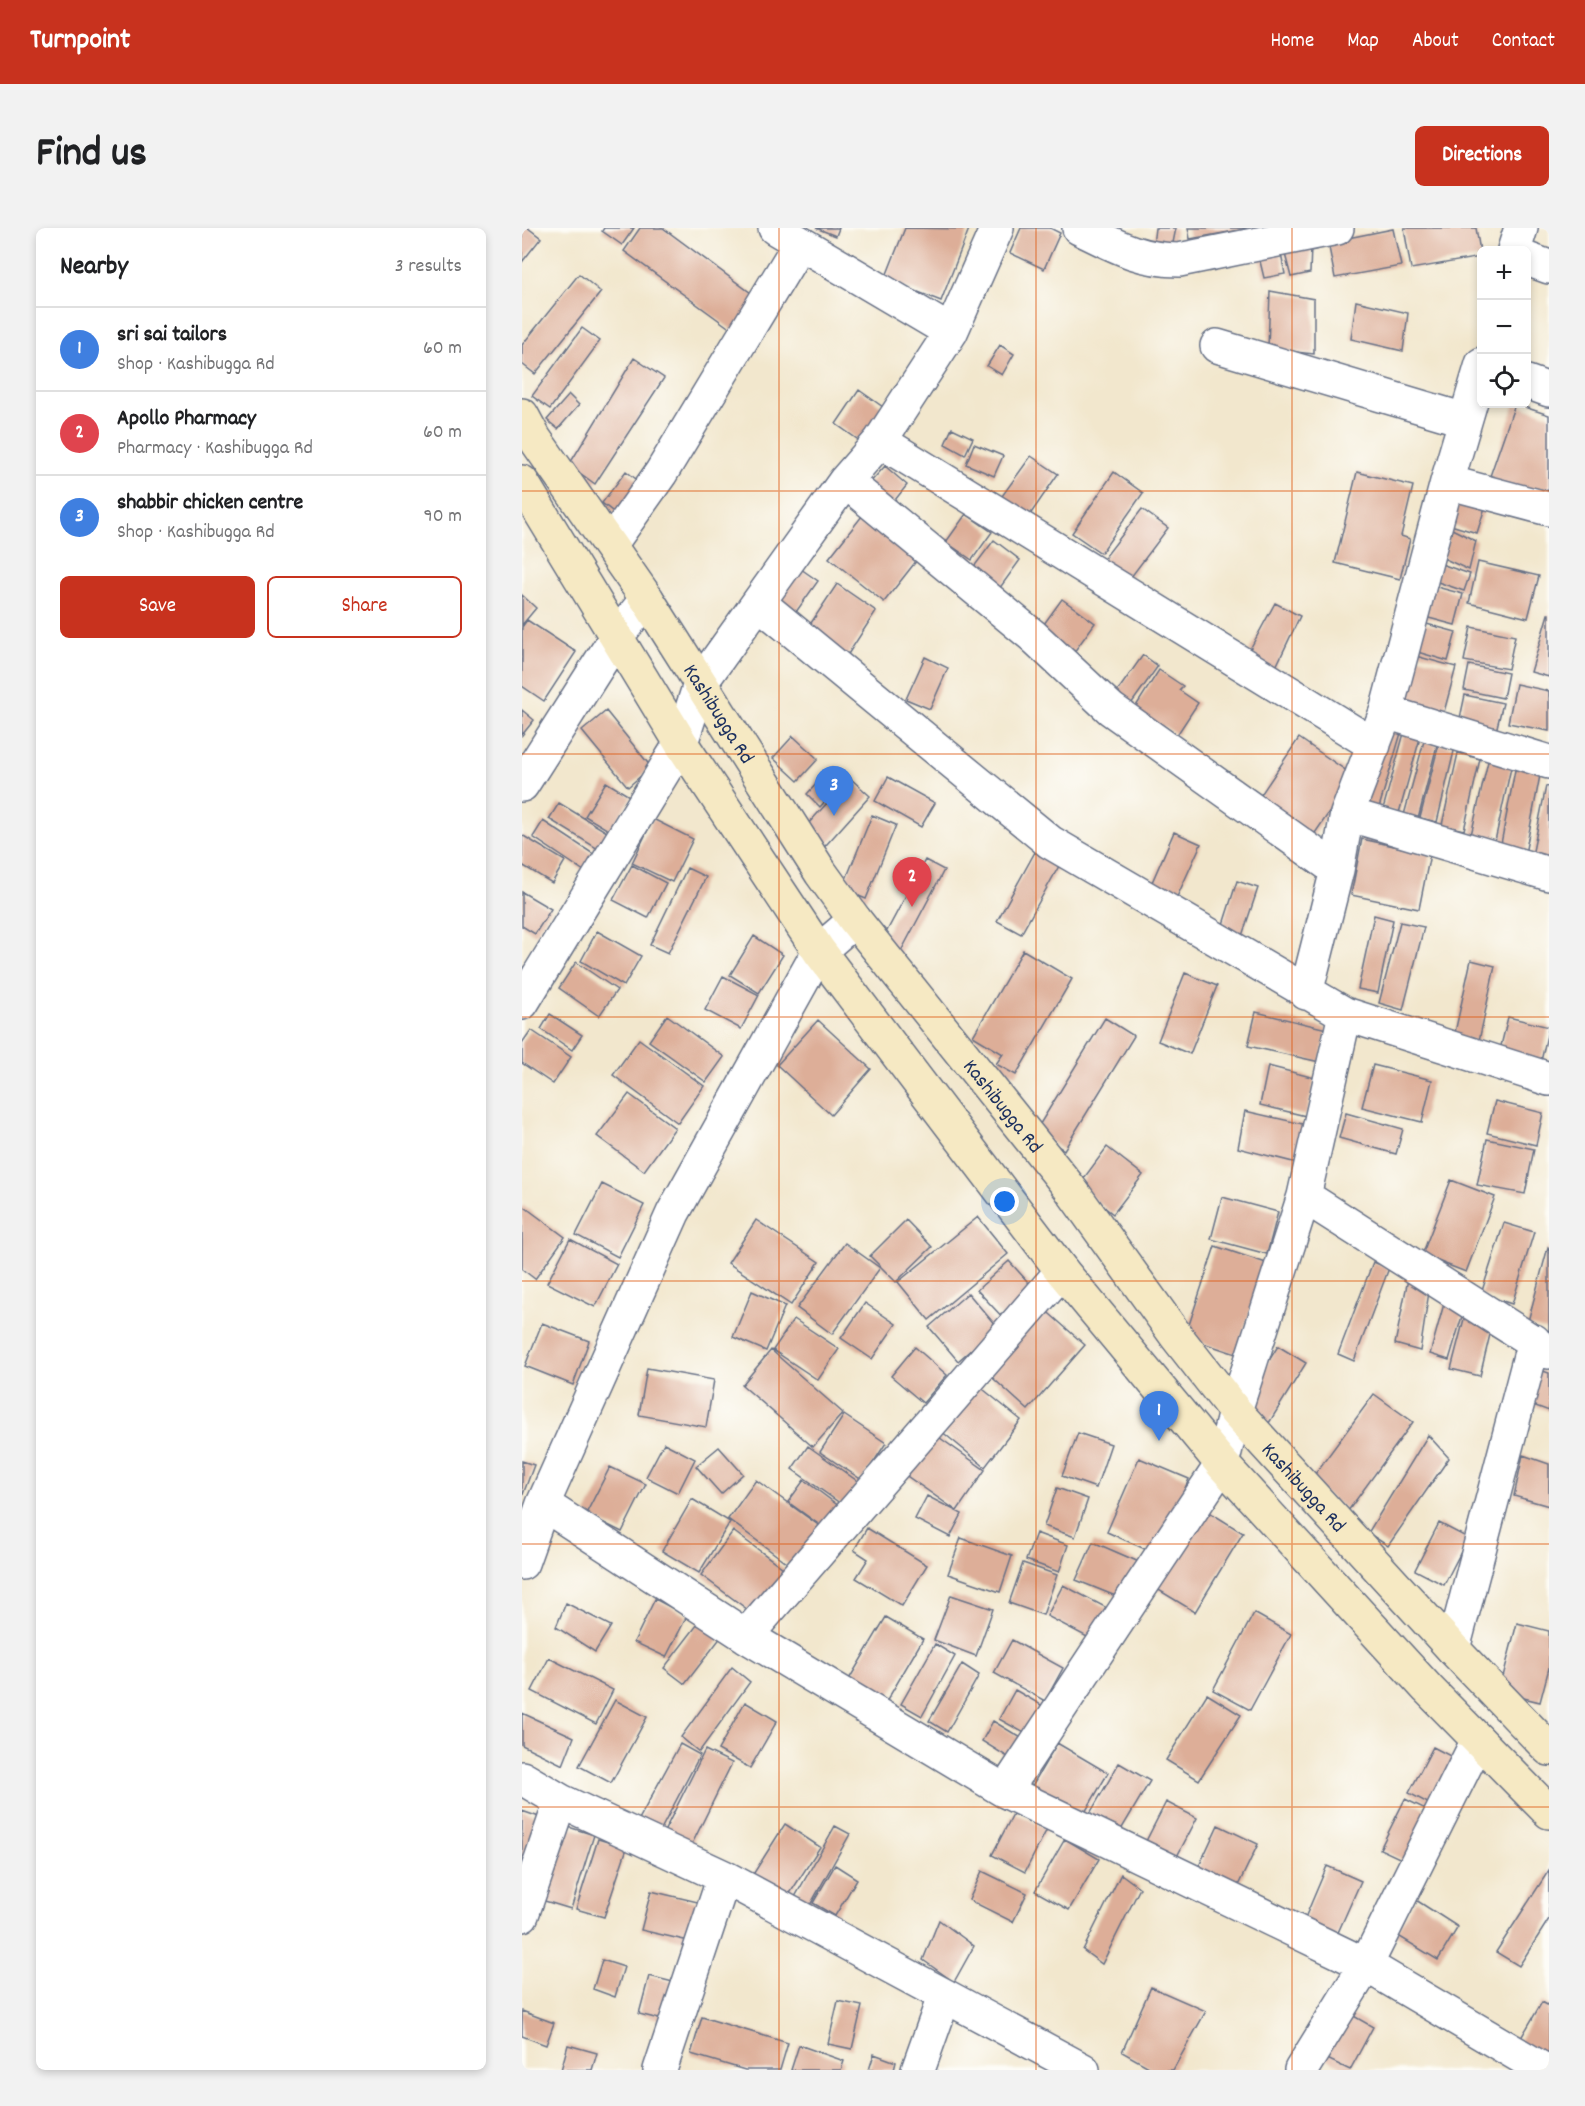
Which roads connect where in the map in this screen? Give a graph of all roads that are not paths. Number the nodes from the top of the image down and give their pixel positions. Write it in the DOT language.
graph roads {
  1 [pos="997,228"];
  2 [pos="1079,228"];
  3 [pos="1337,228"];
  4 [pos="1521,228"];
  5 [pos="788,236"];
  6 [pos="1516,246"];
  7 [pos="1531,260"];
  8 [pos="1549,267"];
  9 [pos="951,332"];
  10 [pos="1217,346"];
  11 [pos="1477,380"];
  12 [pos="1531,383"];
  13 [pos="1549,390"];
  14 [pos="1465,420"];
  15 [pos="526,435"];
  16 [pos="880,441"];
  17 [pos="522,482"];
  18 [pos="845,482"];
  19 [pos="1447,482"];
  20 [pos="1549,509"];
  21 [pos="610,545"];
  22 [pos="646,599"];
  23 [pos="759,603"];
  24 [pos="617,636"];
  25 [pos="700,684"];
  26 [pos="1386,712"];
  27 [pos="681,743"];
  28 [pos="1374,745"];
  29 [pos="1549,762"];
  30 [pos="522,785"];
  31 [pos="1347,814"];
  32 [pos="1337,870"];
  33 [pos="1549,874"];
  34 [pos="855,920"];
  35 [pos="819,951"];
  36 [pos="1306,993"];
  37 [pos="522,1003"];
  38 [pos="1345,1014"];
  39 [pos="1549,1079"];
  40 [pos="1304,1196"];
  41 [pos="1062,1271"];
  42 [pos="1542,1346"];
  43 [pos="1235,1411"];
  44 [pos="1222,1464"];
  45 [pos="543,1504"];
  46 [pos="522,1563"];
  47 [pos="746,1636"];
  48 [pos="1454,1649"];
  49 [pos="1478,1740"];
  50 [pos="1549,1749"];
  51 [pos="522,1778"];
  52 [pos="1005,1791"];
  53 [pos="561,1801"];
  54 [pos="1549,1812"];
  55 [pos="724,1877"];
  56 [pos="522,1915"];
  57 [pos="1366,1965"];
  58 [pos="944,1997"];
  59 [pos="660,2070"];
  60 [pos="918,2070"];
  61 [pos="1083,2070"];
  62 [pos="1301,2070"];
  63 [pos="1544,2070"];
  1 -- 9 [label="street"];
  2 -- 3 [label="street"];
  4 -- 6 [label="street"];
  5 -- 9 [label="street"];
  5 -- 21 [label="street"];
  7 -- 8 [label="street"];
  9 -- 16 [label="street"];
  10 -- 14 [label="street"];
  11 -- 14 [label="street"];
  12 -- 13 [label="street"];
  14 -- 19 [label="street"];
  15 -- 21 [label="main road, Kashibugga Rd"];
  16 -- 18 [label="street"];
  16 -- 28 [label="street"];
  17 -- 24 [label="main road"];
  18 -- 23 [label="street"];
  18 -- 32 [label="street"];
  19 -- 20 [label="street"];
  19 -- 26 [label="street"];
  21 -- 22 [label="main road, Kashibugga Rd"];
  22 -- 24 [label="street"];
  22 -- 25 [label="main road, Kashibugga Rd"];
  23 -- 25 [label="street"];
  23 -- 36 [label="street"];
  24 -- 27 [label="main road"];
  24 -- 30 [label="street"];
  25 -- 27 [label="street"];
  25 -- 34 [label="main road, Kashibugga Rd"];
  26 -- 28 [label="street"];
  26 -- 29 [label="street"];
  27 -- 35 [label="main road"];
  27 -- 37 [label="street"];
  28 -- 31 [label="street"];
  31 -- 32 [label="street"];
  31 -- 33 [label="street"];
  32 -- 36 [label="street"];
  34 -- 35 [label="street"];
  34 -- 43 [label="main road, Kashibugga Rd"];
  35 -- 41 [label="main road"];
  35 -- 45 [label="street"];
  36 -- 38 [label="street"];
  38 -- 39 [label="street"];
  38 -- 40 [label="street"];
  40 -- 42 [label="street"];
  40 -- 43 [label="street"];
  41 -- 44 [label="main road"];
  41 -- 47 [label="street"];
  42 -- 48 [label="street"];
  43 -- 44 [label="street"];
  43 -- 48 [label="main road, Kashibugga Rd"];
  44 -- 49 [label="main road"];
  44 -- 52 [label="street"];
  45 -- 46 [label="street"];
  45 -- 47 [label="street"];
  47 -- 52 [label="street"];
  48 -- 50 [label="main road, Kashibugga Rd"];
  49 -- 54 [label="main road"];
  49 -- 57 [label="street"];
  51 -- 53 [label="street"];
  52 -- 57 [label="street"];
  53 -- 55 [label="street"];
  53 -- 56 [label="street"];
  55 -- 58 [label="street"];
  55 -- 59 [label="street"];
  57 -- 62 [label="street"];
  57 -- 63 [label="street"];
  58 -- 60 [label="street"];
  58 -- 61 [label="street"];
}
